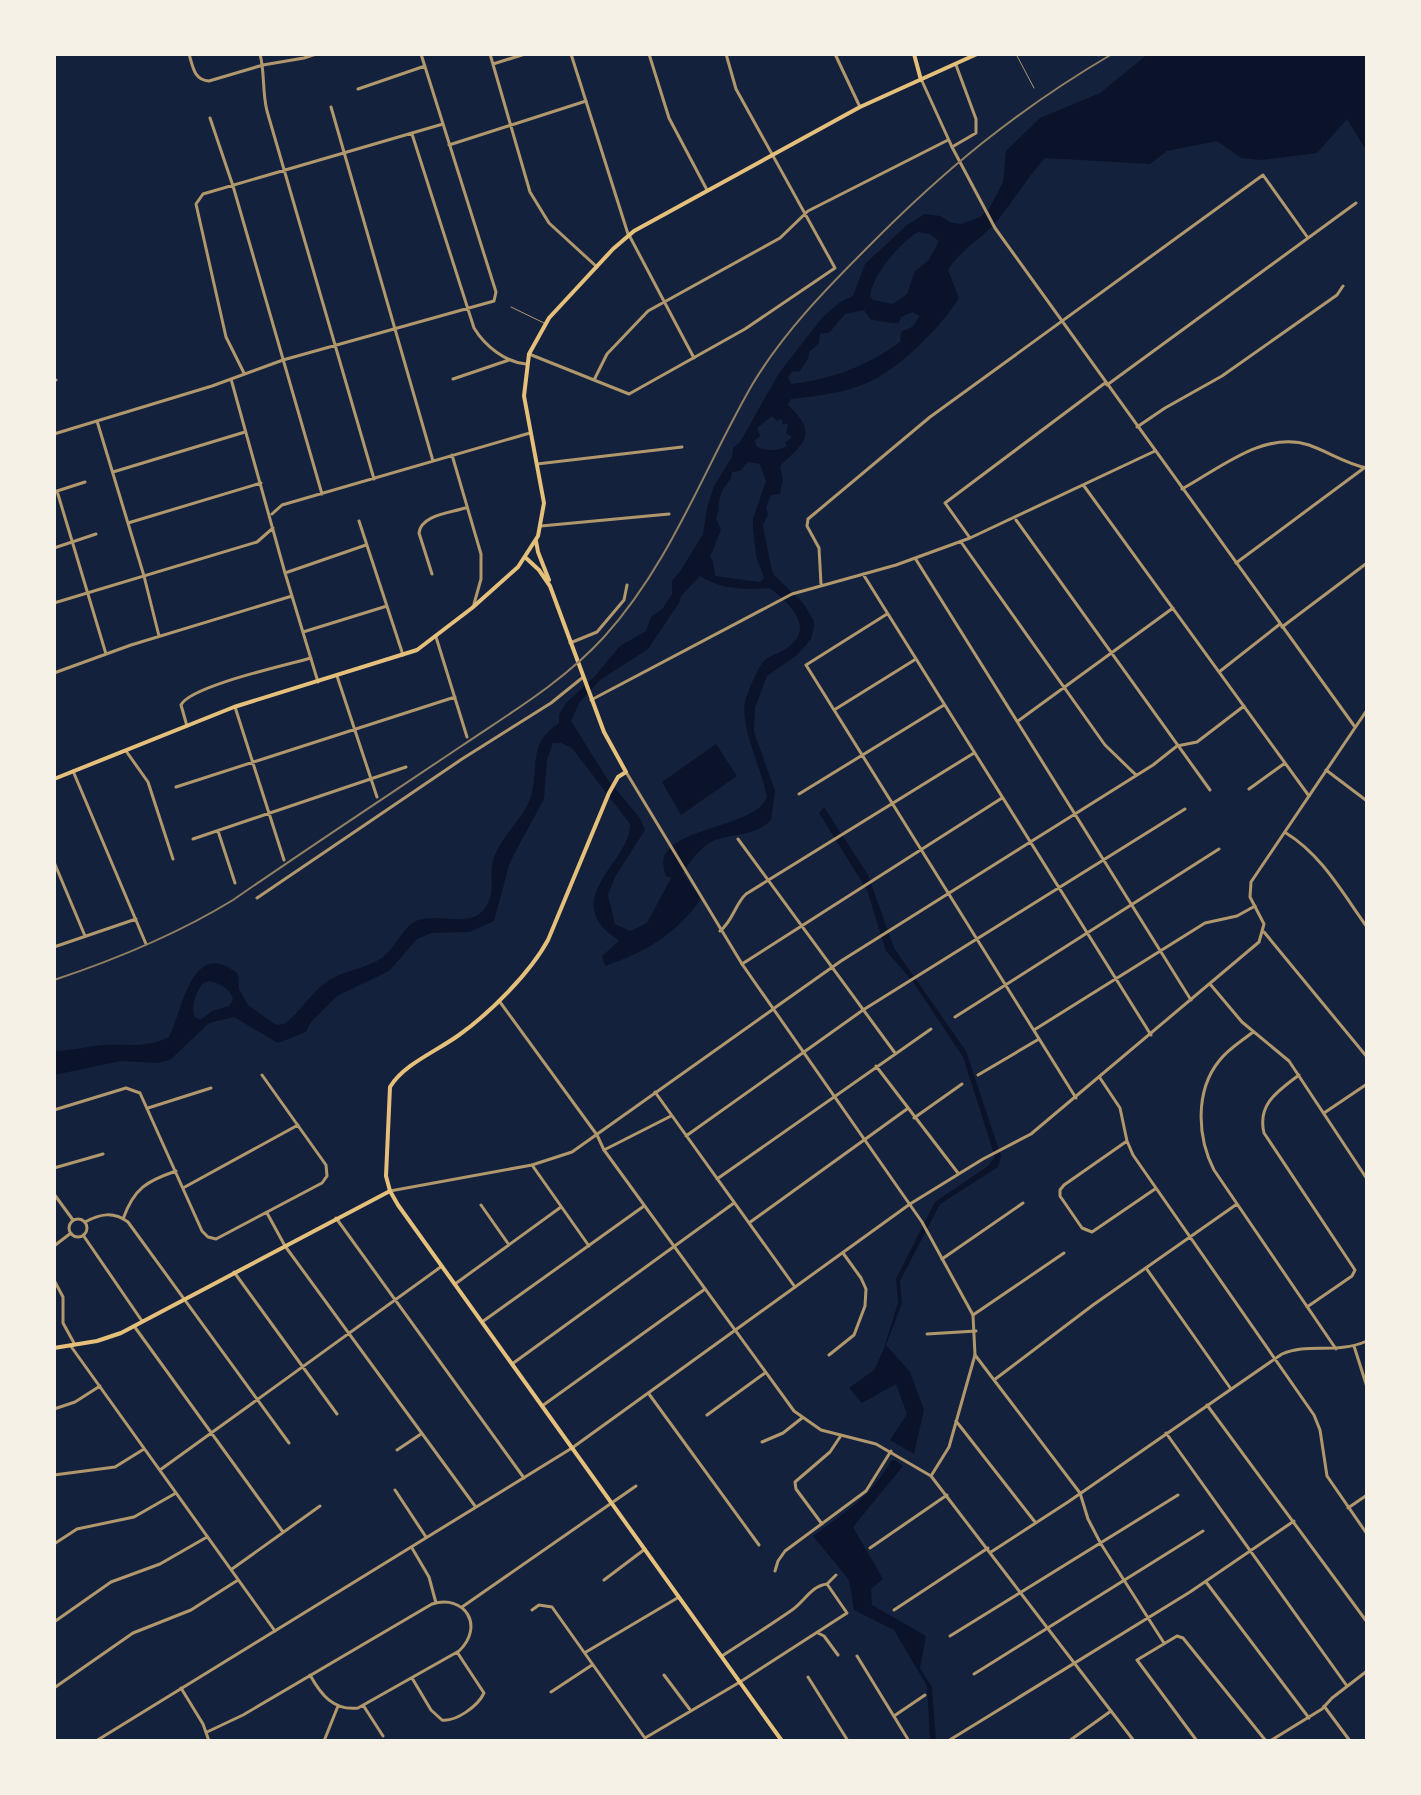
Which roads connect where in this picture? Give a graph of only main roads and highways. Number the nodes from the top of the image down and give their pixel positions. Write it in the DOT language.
graph roads {
  1 [pos="914,54"];
  2 [pos="977,54"];
  3 [pos="921,80"];
  4 [pos="536,541"];
  5 [pos="526,558"];
  6 [pos="552,590"];
  7 [pos="54,779"];
  8 [pos="390,1191"];
  9 [pos="54,1348"];
  10 [pos="782,1741"];
  1 -- 3 [label="main road"];
  2 -- 3 [label="main road"];
  3 -- 4 [label="main road"];
  4 -- 5 [label="main road"];
  4 -- 6 [label="main road"];
  5 -- 6 [label="main road"];
  5 -- 7 [label="main road"];
  6 -- 8 [label="main road"];
  8 -- 9 [label="main road"];
  8 -- 10 [label="main road"];
}
